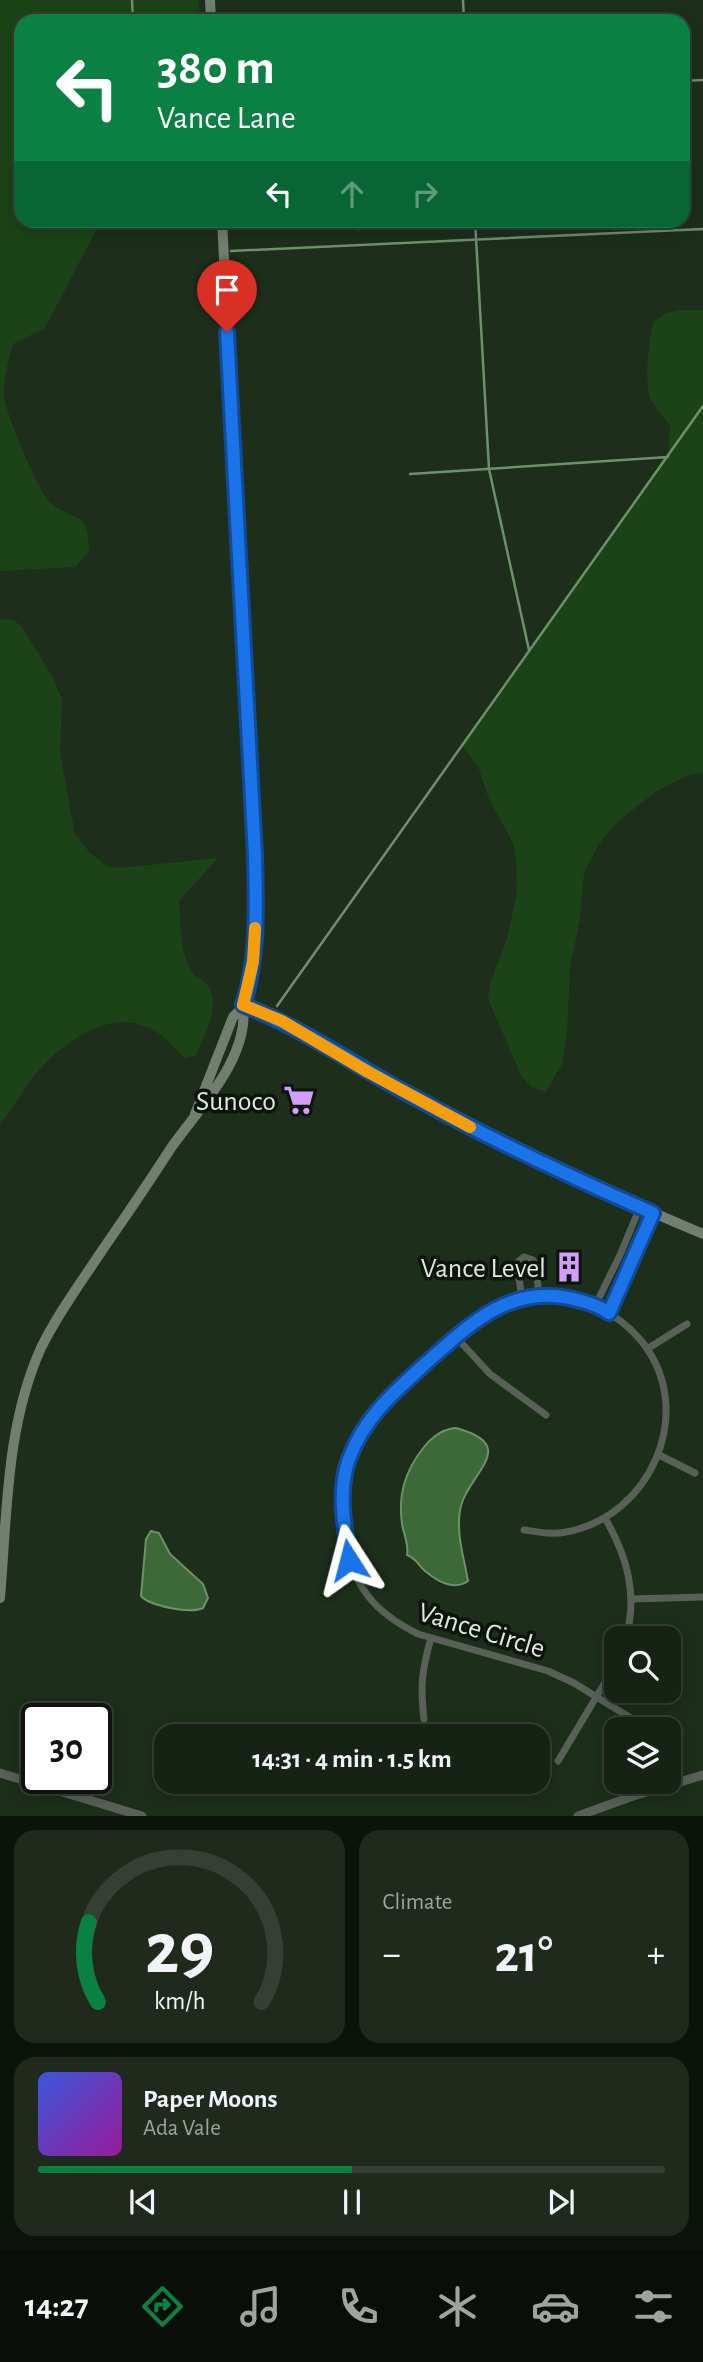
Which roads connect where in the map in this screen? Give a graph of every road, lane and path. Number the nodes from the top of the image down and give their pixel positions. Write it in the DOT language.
graph roads {
  1 [pos="222,228"];
  2 [pos="243,1005"];
  3 [pos="640,1207"];
  4 [pos="653,1213"];
  5 [pos="703,1234"];
  6 [pos="539,1296"];
  7 [pos="522,1299"];
  8 [pos="595,1306"];
  9 [pos="609,1313"];
  10 [pos="687,1324"];
  11 [pos="456,1337"];
  12 [pos="647,1349"];
  13 [pos="546,1415"];
  14 [pos="659,1455"];
  15 [pos="695,1473"];
  16 [pos="606,1518"];
  17 [pos="524,1530"];
  18 [pos="703,1597"];
  19 [pos="0,1598"];
  20 [pos="632,1599"];
  21 [pos="628,1626"];
  22 [pos="431,1638"];
  23 [pos="604,1686"];
  24 [pos="598,1697"];
  25 [pos="629,1717"];
  26 [pos="424,1719"];
  27 [pos="558,1761"];
  28 [pos="0,1773"];
  29 [pos="703,1775"];
  30 [pos="142,1816"];
  31 [pos="578,1816"];
  1 -- 2 [label="main road"];
  2 -- 3 [label="main road"];
  2 -- 19 [label="main road"];
  3 -- 4 [label="main road"];
  3 -- 8 [label="street"];
  4 -- 5 [label="main road"];
  4 -- 9 [label="street"];
  6 -- 7 [label="street, Vance Circle"];
  6 -- 7 [label="street"];
  6 -- 8 [label="street, Vance Circle"];
  7 -- 11 [label="street, Vance Circle"];
  8 -- 9 [label="street, Vance Circle"];
  9 -- 12 [label="street, Vance Circle"];
  10 -- 12 [label="street"];
  11 -- 13 [label="street"];
  11 -- 22 [label="street, Vance Circle"];
  12 -- 14 [label="street, Vance Circle"];
  14 -- 15 [label="street"];
  14 -- 16 [label="street, Vance Circle"];
  16 -- 17 [label="street, Vance Circle"];
  16 -- 20 [label="street"];
  18 -- 20 [label="street"];
  20 -- 21 [label="street"];
  22 -- 24 [label="street, Vance Circle"];
  22 -- 26 [label="street"];
  23 -- 24 [label="street"];
  24 -- 25 [label="street, Vance Circle"];
  24 -- 27 [label="street"];
  28 -- 30 [label="street"];
  29 -- 31 [label="street"];
}
